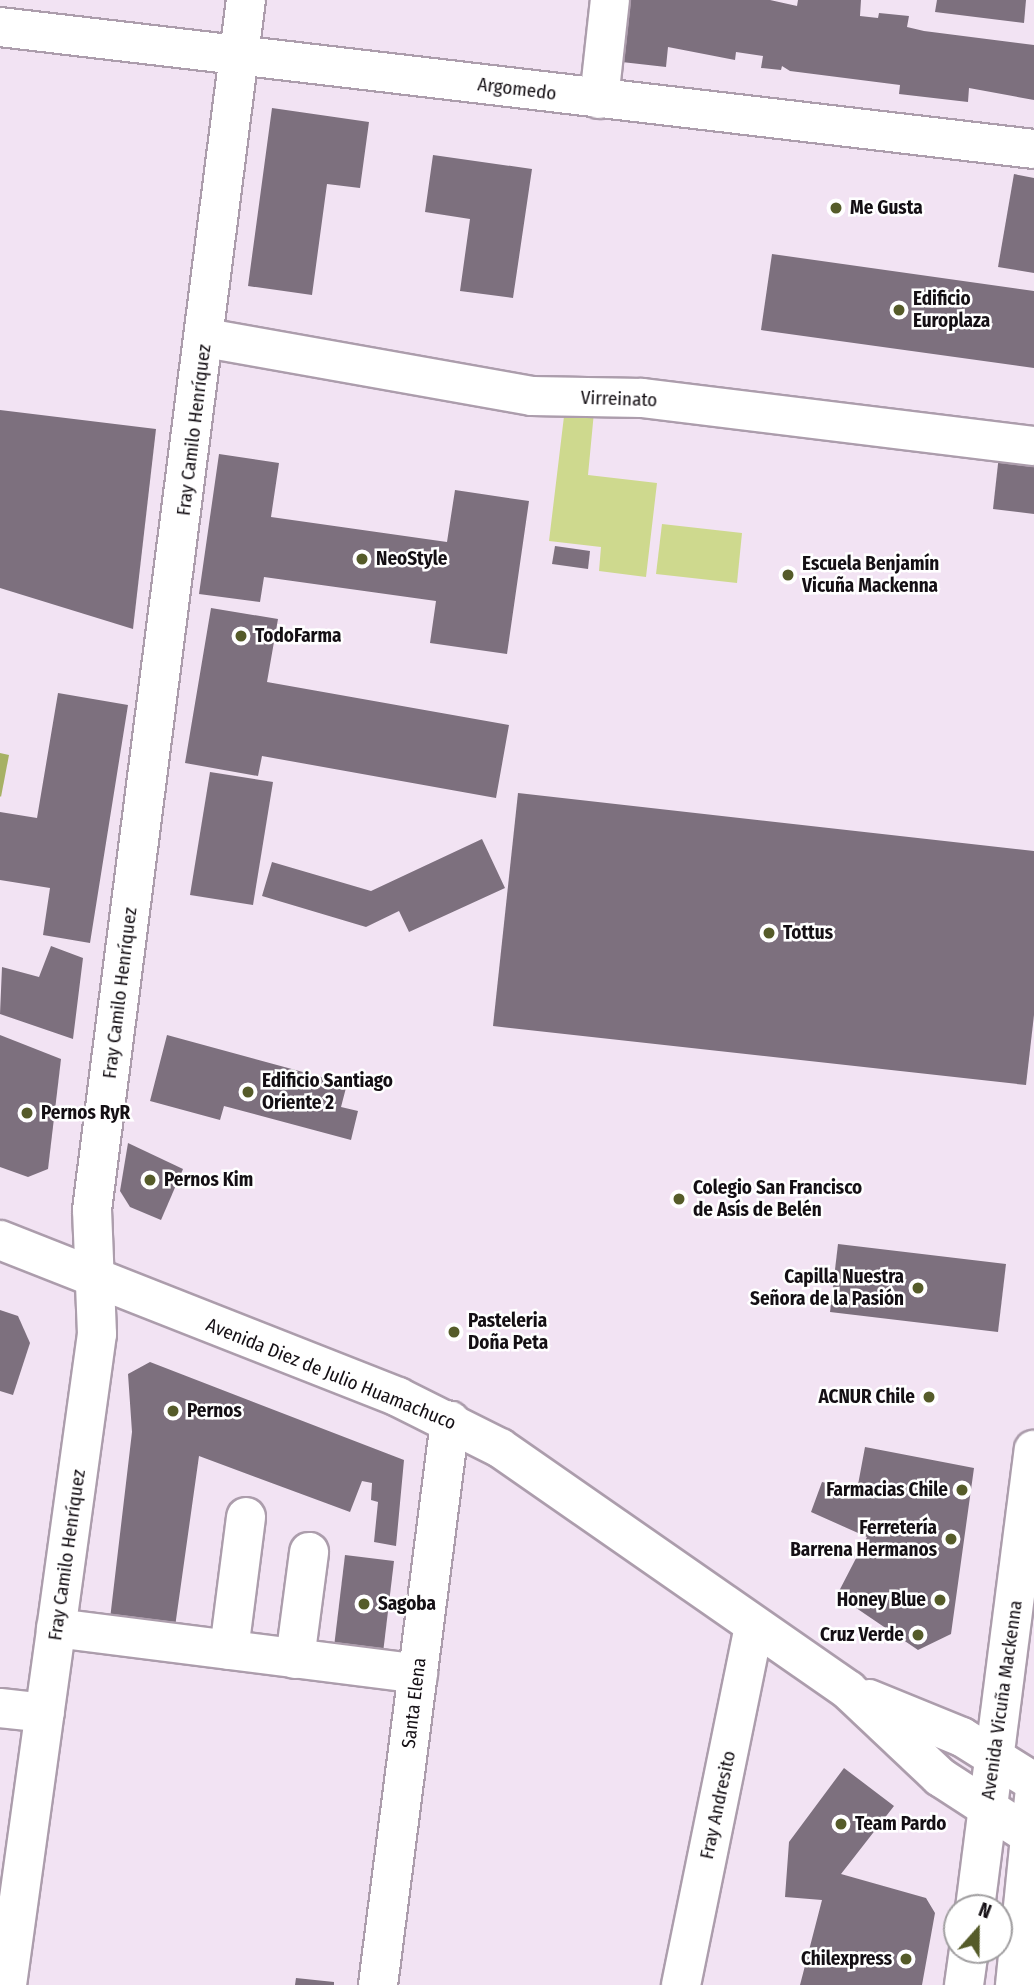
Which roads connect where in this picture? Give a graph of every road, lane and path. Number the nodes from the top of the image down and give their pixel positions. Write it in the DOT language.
graph roads {
  1 [pos="246,0"];
  2 [pos="610,0"];
  3 [pos="0,27"];
  4 [pos="239,57"];
  5 [pos="599,99"];
  6 [pos="1034,149"];
  7 [pos="206,338"];
  8 [pos="1034,446"];
  9 [pos="0,1240"];
  10 [pos="92,1278"];
  11 [pos="450,1422"];
  12 [pos="1034,1450"];
  13 [pos="246,1517"];
  14 [pos="309,1552"];
  15 [pos="754,1626"];
  16 [pos="56,1628"];
  17 [pos="229,1650"];
  18 [pos="296,1659"];
  19 [pos="418,1674"];
  20 [pos="848,1690"];
  21 [pos="0,1707"];
  22 [pos="45,1713"];
  23 [pos="996,1758"];
  24 [pos="1034,1782"];
  25 [pos="1034,1797"];
  26 [pos="988,1808"];
  27 [pos="1032,1837"];
  28 [pos="977,1894"];
  29 [pos="967,1964"];
  30 [pos="1034,1971"];
  31 [pos="7,1985"];
  32 [pos="378,1985"];
  33 [pos="681,1985"];
  34 [pos="964,1985"];
  35 [pos="1015,1985"];
  36 [pos="1033,1985"];
  1 -- 4 [label="street, Fray Camilo Henríquez"];
  2 -- 5 [label="street"];
  3 -- 4 [label="street, Argomedo"];
  4 -- 5 [label="street, Argomedo"];
  4 -- 7 [label="street, Fray Camilo Henríquez"];
  5 -- 6 [label="street, Argomedo"];
  7 -- 8 [label="street, Virreinato"];
  7 -- 10 [label="street, Fray Camilo Henríquez"];
  9 -- 10 [label="street, Avenida Diez de Julio Huamachuco"];
  10 -- 11 [label="street, Avenida Diez de Julio Huamachuco"];
  10 -- 16 [label="street, Fray Camilo Henríquez"];
  11 -- 15 [label="street, Avenida Diez de Julio Huamachuco"];
  11 -- 19 [label="street, Santa Elena"];
  12 -- 23 [label="street, Avenida Vicuña Mackenna"];
  13 -- 17 [label="street"];
  14 -- 18 [label="street"];
  15 -- 20 [label="street, Avenida Diez de Julio Huamachuco"];
  15 -- 33 [label="street, Fray Andresito"];
  16 -- 17 [label="street"];
  16 -- 22 [label="street, Fray Camilo Henríquez"];
  17 -- 18 [label="street"];
  18 -- 19 [label="street"];
  19 -- 32 [label="street, Santa Elena"];
  20 -- 23 [label="street, Avenida Diez de Julio Huamachuco"];
  20 -- 26 [label="street, Avenida Diez de Julio Huamachuco"];
  21 -- 22 [label="street"];
  22 -- 31 [label="street, Fray Camilo Henríquez"];
  23 -- 24 [label="street, Avenida Diez de Julio Huamachuco"];
  23 -- 26 [label="street, Avenida Vicuña Mackenna"];
  25 -- 27 [label="street"];
  26 -- 27 [label="street, Avenida Diez de Julio Huamachuco"];
  26 -- 28 [label="street, Avenida Vicuña Mackenna"];
  27 -- 35 [label="street"];
  29 -- 34 [label="street"];
  30 -- 36 [label="street"];
}
